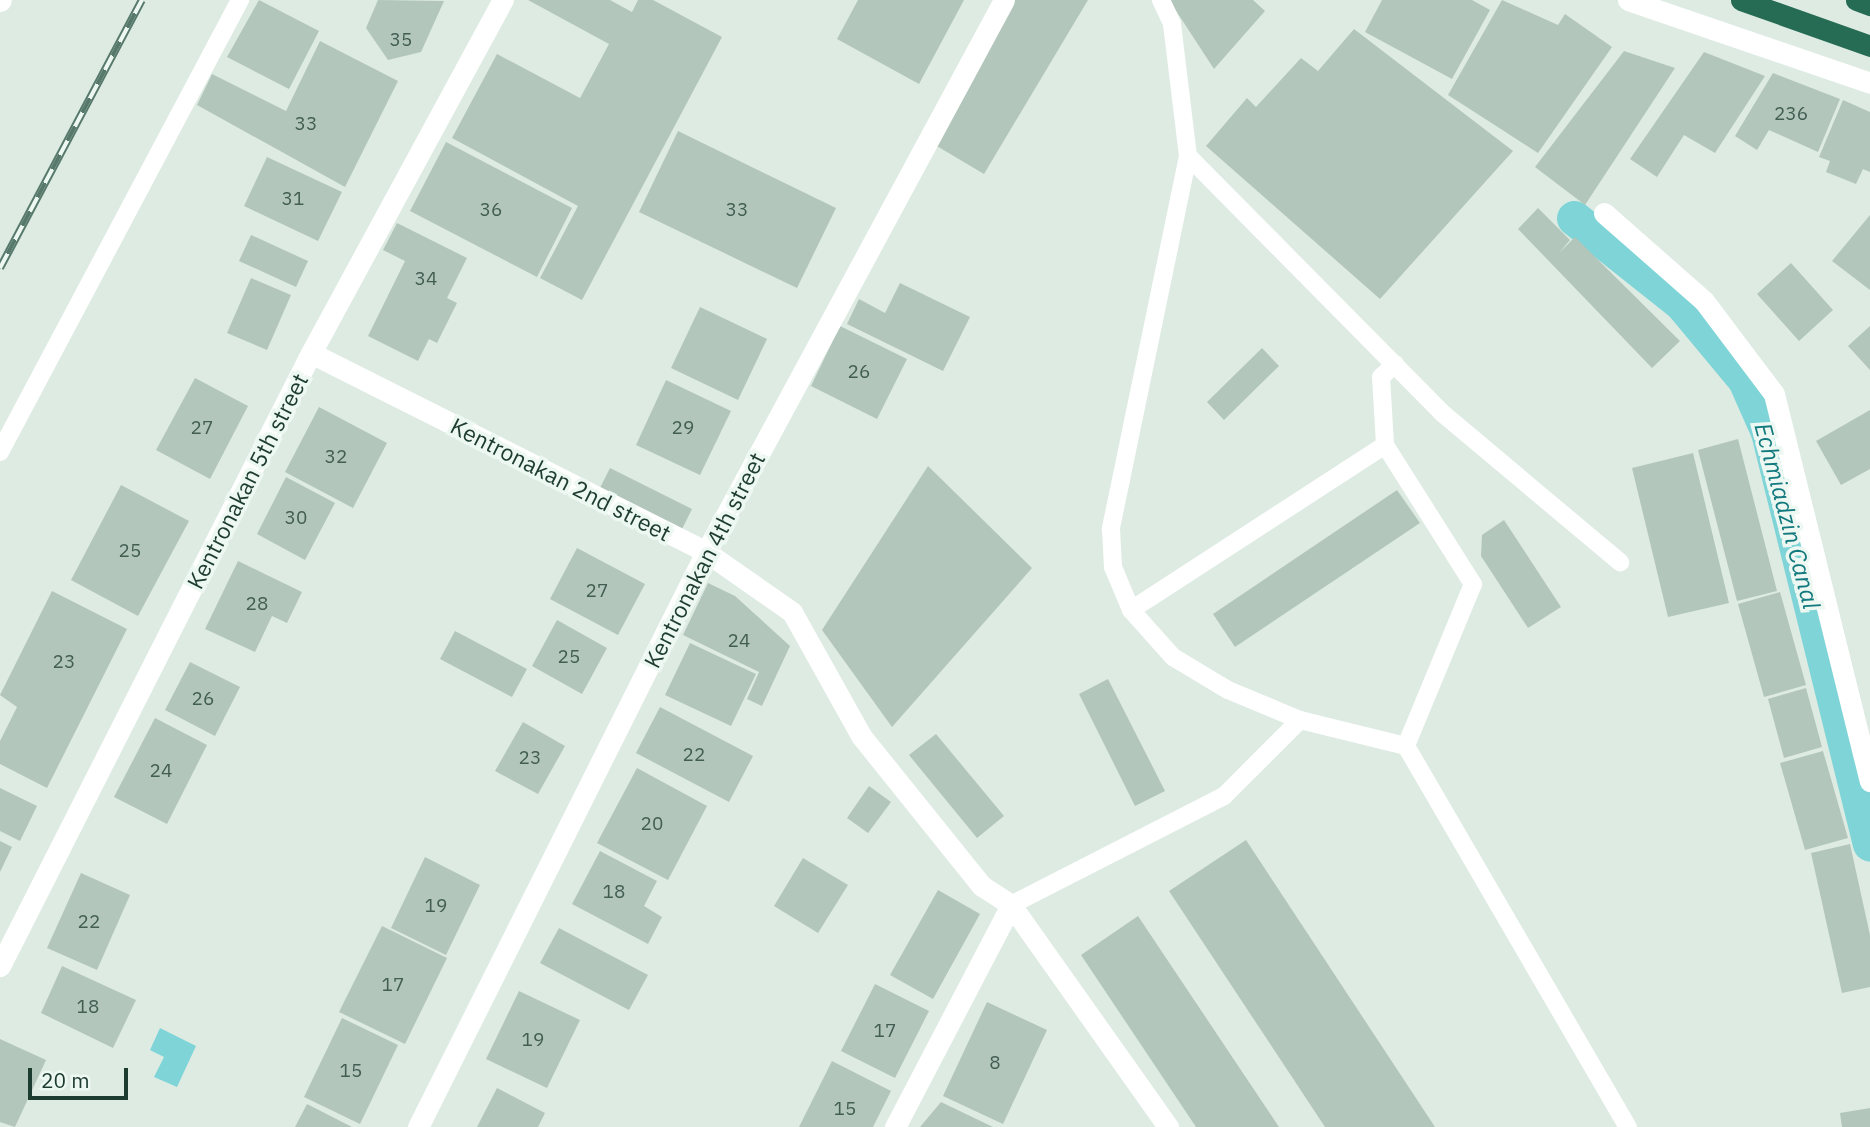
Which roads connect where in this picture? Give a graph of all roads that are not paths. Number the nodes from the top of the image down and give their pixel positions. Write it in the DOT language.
graph roads {
  1 [pos="240,0"];
  2 [pos="503,0"];
  3 [pos="1004,0"];
  4 [pos="1161,0"];
  5 [pos="1628,0"];
  6 [pos="1741,0"];
  7 [pos="1856,0"];
  8 [pos="1870,5"];
  9 [pos="1870,46"];
  10 [pos="1870,83"];
  11 [pos="1188,156"];
  12 [pos="1604,213"];
  13 [pos="311,353"];
  14 [pos="1395,364"];
  15 [pos="1385,445"];
  16 [pos="0,452"];
  17 [pos="706,552"];
  18 [pos="1619,562"];
  19 [pos="1131,610"];
  20 [pos="1300,720"];
  21 [pos="1406,746"];
  22 [pos="1870,781"];
  23 [pos="1011,905"];
  24 [pos="0,966"];
  25 [pos="418,1127"];
  26 [pos="895,1127"];
  27 [pos="1168,1127"];
  28 [pos="1628,1127"];
  1 -- 16 [label="lane"];
  2 -- 13 [label="street, Kentronakan 5th street"];
  3 -- 17 [label="street, Kentronakan 4th street"];
  4 -- 11 [label="lane"];
  5 -- 10 [label="street"];
  6 -- 9 [label="highway"];
  7 -- 8 [label="highway"];
  11 -- 14 [label="lane"];
  11 -- 19 [label="lane"];
  12 -- 22 [label="street"];
  13 -- 17 [label="street, Kentronakan 2nd street"];
  13 -- 24 [label="street, Kentronakan 5th street"];
  14 -- 15 [label="lane"];
  14 -- 18 [label="lane"];
  15 -- 19 [label="lane"];
  15 -- 21 [label="lane"];
  17 -- 23 [label="street, Kentronakan 2nd street"];
  17 -- 25 [label="street, Kentronakan 4th street"];
  19 -- 20 [label="lane"];
  20 -- 21 [label="lane"];
  20 -- 23 [label="lane"];
  21 -- 28 [label="lane"];
  23 -- 26 [label="street"];
  23 -- 27 [label="street, Kentronakan 2nd street"];
}
